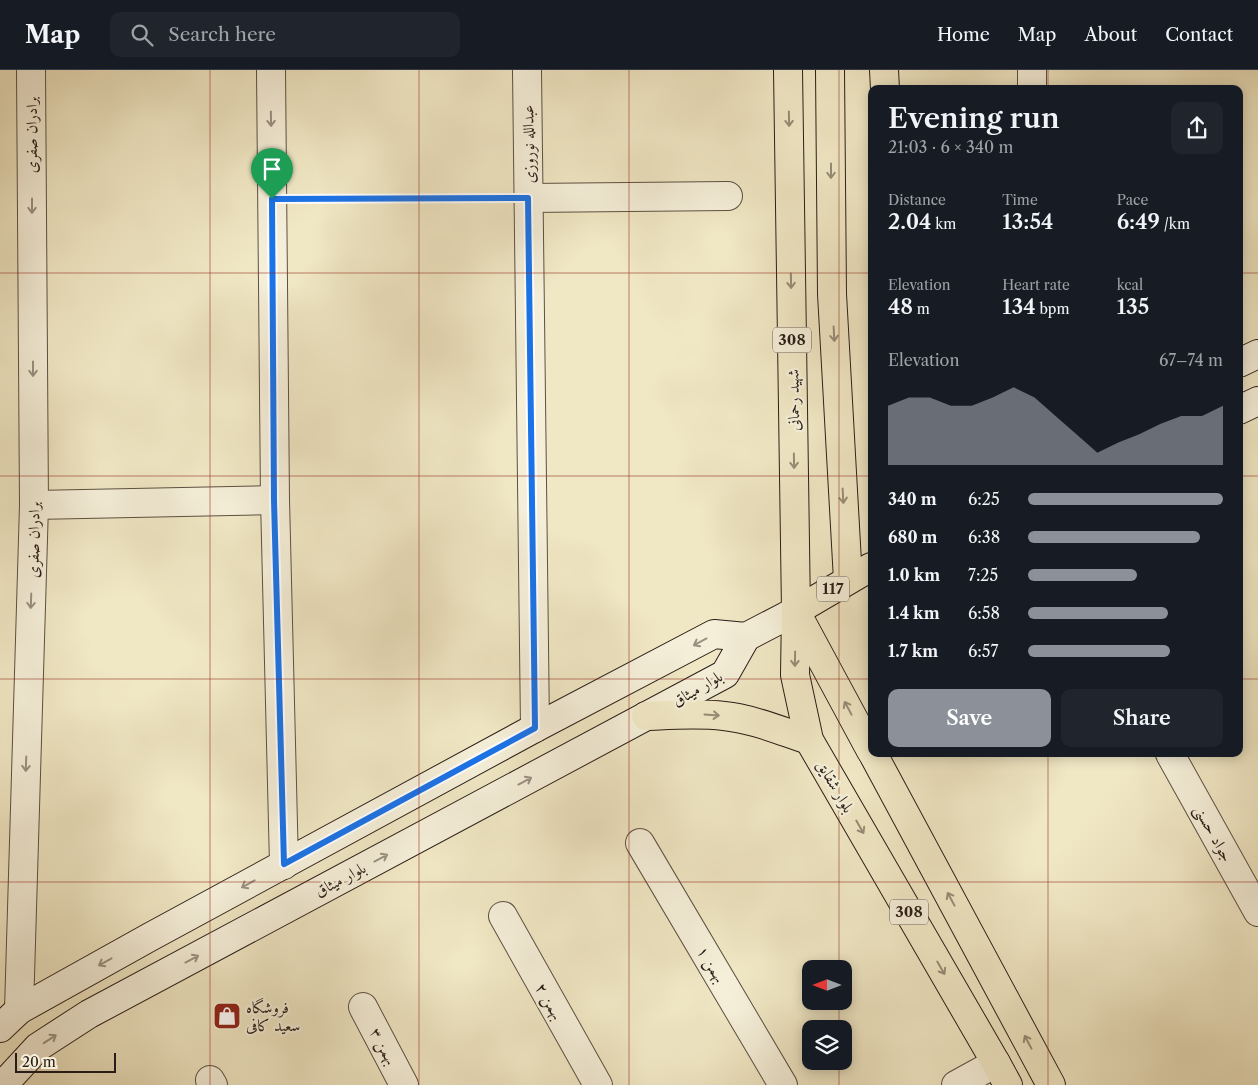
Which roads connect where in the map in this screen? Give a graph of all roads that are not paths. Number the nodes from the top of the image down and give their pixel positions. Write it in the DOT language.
graph roads {
  1 [pos="31,70"];
  2 [pos="270,70"];
  3 [pos="527,70"];
  4 [pos="788,70"];
  5 [pos="830,70"];
  6 [pos="884,70"];
  7 [pos="1032,70"];
  8 [pos="885,85"];
  9 [pos="1032,85"];
  10 [pos="728,196"];
  11 [pos="528,198"];
  12 [pos="1258,354"];
  13 [pos="1243,362"];
  14 [pos="274,500"];
  15 [pos="34,505"];
  16 [pos="868,569"];
  17 [pos="848,580"];
  18 [pos="796,610"];
  19 [pos="746,637"];
  20 [pos="646,716"];
  21 [pos="535,728"];
  22 [pos="809,740"];
  23 [pos="868,745"];
  24 [pos="875,757"];
  25 [pos="1172,757"];
  26 [pos="640,843"];
  27 [pos="284,864"];
  28 [pos="1258,912"];
  29 [pos="502,916"];
  30 [pos="363,1007"];
  31 [pos="10,1019"];
  32 [pos="1002,1074"];
  33 [pos="3,1085"];
  34 [pos="404,1085"];
  35 [pos="598,1085"];
  36 [pos="783,1085"];
  37 [pos="956,1085"];
  38 [pos="1051,1085"];
  1 -- 15 [label="street, برادران صفری, one-way"];
  2 -- 14 [label="street, one-way"];
  3 -- 11 [label="street, عبدالله نوروزی"];
  4 -- 18 [label="main road, شهید رحمانی / 308, one-way"];
  5 -- 17 [label="main road, 308, one-way"];
  6 -- 8 [label="main road"];
  7 -- 9 [label="street"];
  10 -- 11 [label="street"];
  11 -- 21 [label="street, عبدالله نوروزی"];
  12 -- 13 [label="street"];
  14 -- 15 [label="street"];
  14 -- 27 [label="street"];
  15 -- 31 [label="street, برادران صفری, one-way"];
  16 -- 17 [label="main road, 117"];
  17 -- 18 [label="main road, 117"];
  18 -- 19 [label="street, 117"];
  18 -- 22 [label="main road, بلوار شقایق / 308, one-way"];
  23 -- 18 [label="main road, 308, one-way"];
  19 -- 20 [label="street, بلوار میثاق"];
  19 -- 21 [label="street, one-way"];
  20 -- 22 [label="main road, one-way"];
  33 -- 20 [label="street, بلوار میثاق, one-way"];
  21 -- 27 [label="street"];
  22 -- 32 [label="main road, بلوار شقایق / 308, one-way"];
  38 -- 24 [label="main road, 308, one-way"];
  25 -- 28 [label="street, جواد حسنی"];
  26 -- 36 [label="street, بهمن ۱"];
  27 -- 31 [label="street, one-way"];
  29 -- 35 [label="street, بهمن ۲"];
  30 -- 34 [label="street, بهمن ۳"];
  32 -- 37 [label="street"];
}
